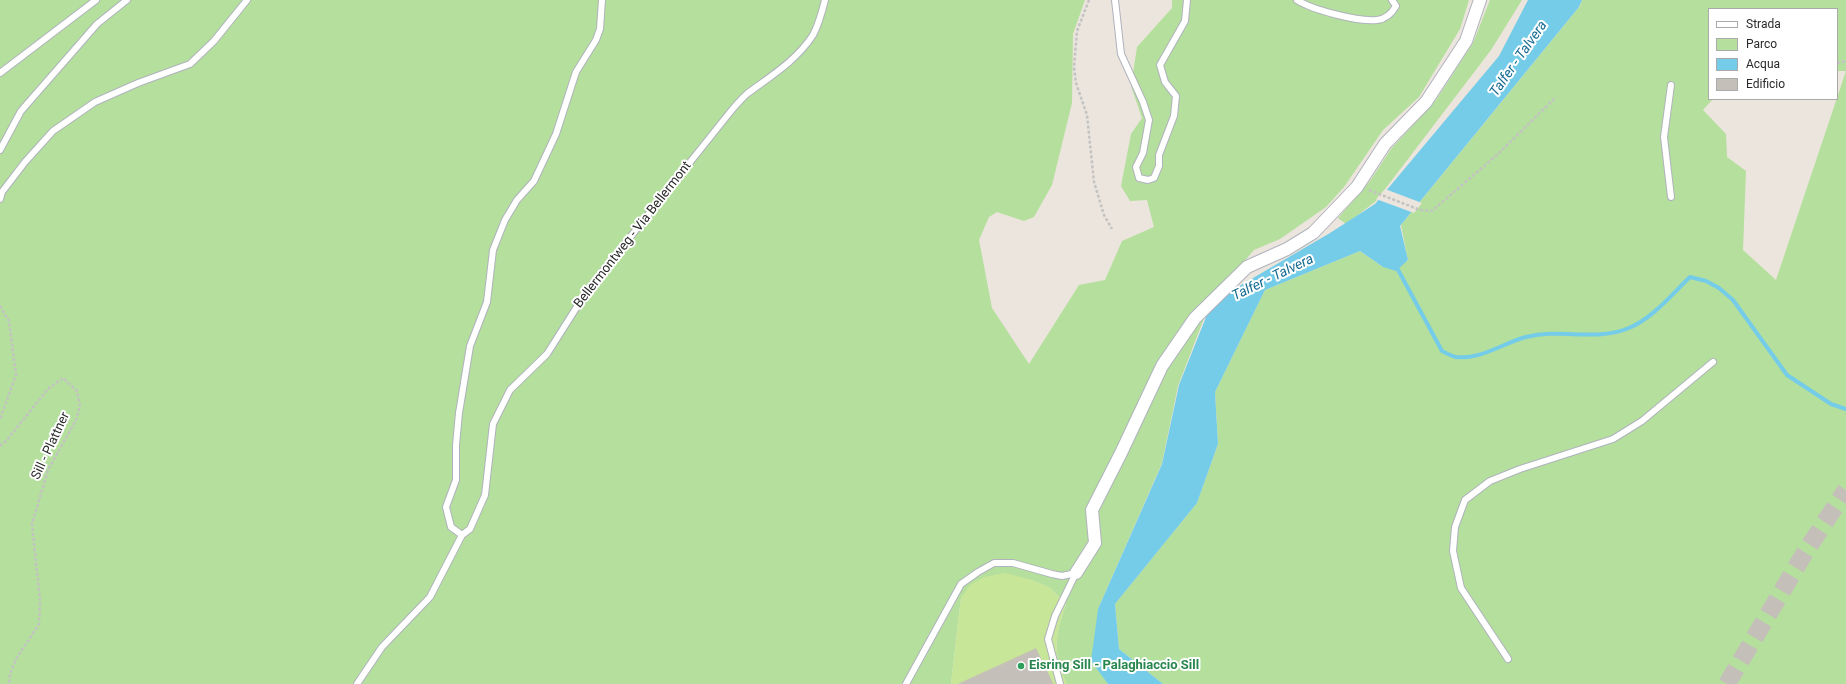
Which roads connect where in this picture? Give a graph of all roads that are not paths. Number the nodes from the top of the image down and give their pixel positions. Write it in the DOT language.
graph roads {
  1 [pos="96,0"];
  2 [pos="127,0"];
  3 [pos="247,0"];
  4 [pos="602,0"];
  5 [pos="825,0"];
  6 [pos="1115,0"];
  7 [pos="1187,0"];
  8 [pos="1297,0"];
  9 [pos="1392,0"];
  10 [pos="1480,0"];
  11 [pos="0,73"];
  12 [pos="1671,85"];
  13 [pos="0,150"];
  14 [pos="1670,197"];
  15 [pos="0,199"];
  16 [pos="1713,362"];
  17 [pos="462,534"];
  18 [pos="1076,573"];
  19 [pos="1508,659"];
  20 [pos="357,684"];
  21 [pos="906,684"];
  22 [pos="1060,684"];
  1 -- 11 [label="lane"];
  2 -- 13 [label="lane"];
  3 -- 15 [label="lane"];
  4 -- 17 [label="lane"];
  5 -- 17 [label="lane, Bellermontweg - Via Bellermont"];
  6 -- 7 [label="lane"];
  8 -- 9 [label="lane"];
  10 -- 18 [label="street"];
  12 -- 14 [label="lane"];
  16 -- 19 [label="lane"];
  17 -- 20 [label="lane, Bellermontweg - Via Bellermont"];
  18 -- 21 [label="lane"];
  18 -- 22 [label="lane"];
}
